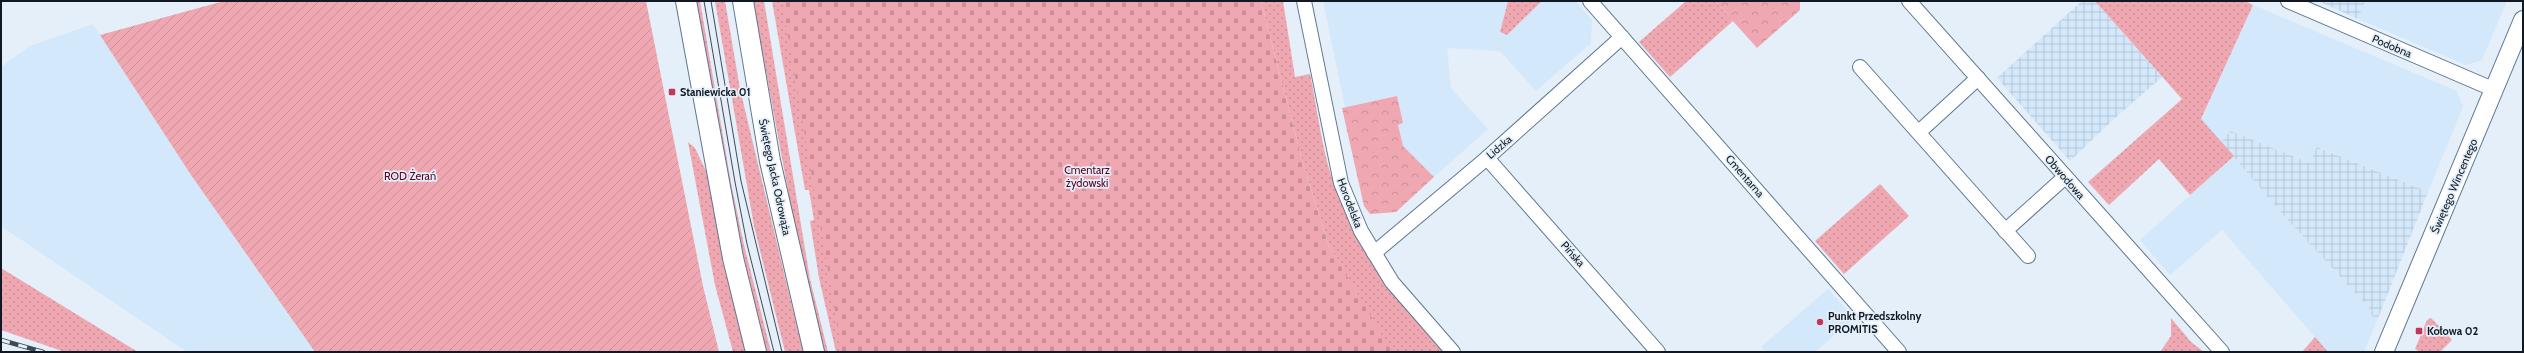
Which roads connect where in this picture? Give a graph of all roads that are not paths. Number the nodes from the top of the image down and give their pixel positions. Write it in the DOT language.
graph roads {
  1 [pos="686,1"];
  2 [pos="742,1"];
  3 [pos="1304,1"];
  4 [pos="1590,1"];
  5 [pos="1909,1"];
  6 [pos="2288,1"];
  7 [pos="2523,20"];
  8 [pos="1622,37"];
  9 [pos="1860,67"];
  10 [pos="1978,78"];
  11 [pos="2495,90"];
  12 [pos="1919,132"];
  13 [pos="1487,158"];
  14 [pos="2065,177"];
  15 [pos="2005,231"];
  16 [pos="1374,253"];
  17 [pos="2028,256"];
  18 [pos="756,352"];
  19 [pos="814,352"];
  20 [pos="1453,352"];
  21 [pos="1658,352"];
  22 [pos="1899,352"];
  23 [pos="2222,352"];
  24 [pos="2384,352"];
  1 -- 18 [label="main road"];
  2 -- 19 [label="main road, Świętego Jacka Odrowąża"];
  3 -- 16 [label="street, Horodelska"];
  4 -- 8 [label="street, Cmentarna"];
  5 -- 10 [label="street, Obwodowa"];
  6 -- 11 [label="street, Podobna"];
  7 -- 11 [label="street, Świętego Wincentego"];
  8 -- 13 [label="street, Lidzka"];
  8 -- 22 [label="street, Cmentarna"];
  9 -- 12 [label="street"];
  10 -- 12 [label="street"];
  10 -- 14 [label="street, Obwodowa"];
  11 -- 24 [label="street, Świętego Wincentego"];
  12 -- 15 [label="street"];
  13 -- 16 [label="street, Lidzka"];
  13 -- 21 [label="street, Pińska"];
  14 -- 15 [label="street"];
  14 -- 23 [label="street, Obwodowa"];
  15 -- 17 [label="street"];
  16 -- 20 [label="street, Horodelska"];
}
